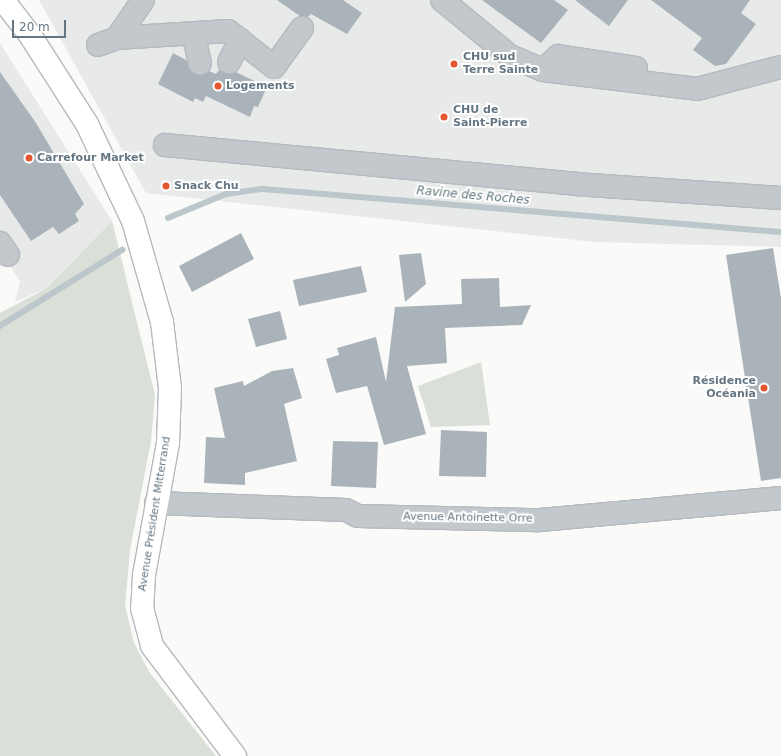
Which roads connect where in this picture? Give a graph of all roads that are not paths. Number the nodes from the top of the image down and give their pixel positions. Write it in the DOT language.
graph roads {
  1 [pos="3,0"];
  2 [pos="14,0"];
  3 [pos="143,0"];
  4 [pos="442,0"];
  5 [pos="302,28"];
  6 [pos="193,33"];
  7 [pos="30,35"];
  8 [pos="240,40"];
  9 [pos="230,62"];
  10 [pos="200,63"];
  11 [pos="781,67"];
  12 [pos="165,145"];
  13 [pos="781,198"];
  14 [pos="781,498"];
  15 [pos="156,503"];
  16 [pos="235,756"];
  1 -- 7 [label="main road, Avenue Président Mitterrand"];
  2 -- 7 [label="main road, Avenue Président Mitterrand"];
  3 -- 6 [label="street"];
  4 -- 11 [label="street"];
  5 -- 8 [label="street"];
  6 -- 8 [label="street"];
  6 -- 10 [label="street"];
  7 -- 15 [label="main road, Avenue Président Mitterrand"];
  8 -- 9 [label="street"];
  12 -- 13 [label="street"];
  14 -- 15 [label="street, Avenue Antoinette Orre"];
  15 -- 16 [label="main road, Avenue Président Mitterrand"];
}
